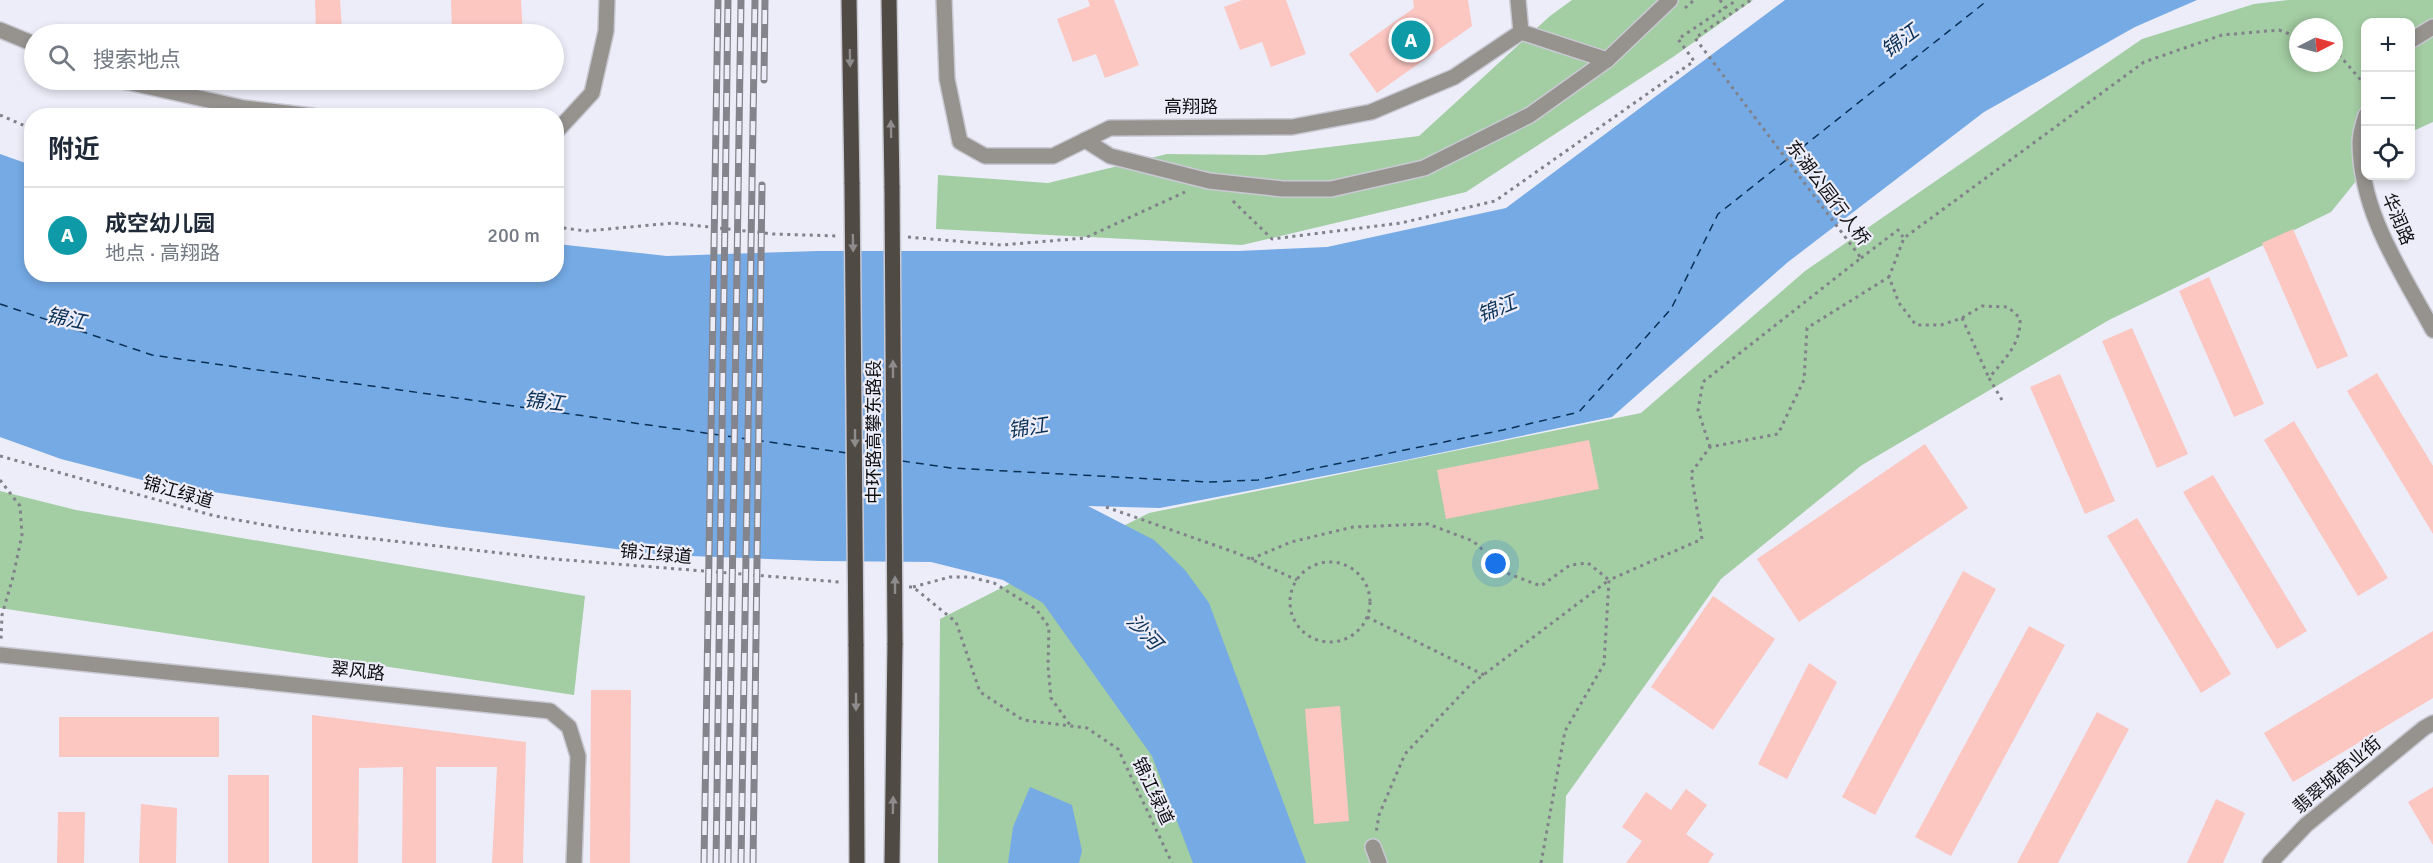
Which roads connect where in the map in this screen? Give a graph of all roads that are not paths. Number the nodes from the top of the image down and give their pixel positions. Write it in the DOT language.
graph roads {
  1 [pos="607,0"];
  2 [pos="849,0"];
  3 [pos="889,0"];
  4 [pos="944,0"];
  5 [pos="1518,0"];
  6 [pos="1670,0"];
  7 [pos="2433,27"];
  8 [pos="0,30"];
  9 [pos="1521,32"];
  10 [pos="2415,38"];
  11 [pos="24,40"];
  12 [pos="1607,60"];
  13 [pos="163,90"];
  14 [pos="244,108"];
  15 [pos="564,123"];
  16 [pos="2363,126"];
  17 [pos="1084,140"];
  18 [pos="2433,330"];
  19 [pos="0,655"];
  20 [pos="2433,723"];
  21 [pos="1373,847"];
  22 [pos="574,863"];
  23 [pos="857,863"];
  24 [pos="892,863"];
  25 [pos="1379,863"];
  26 [pos="2271,863"];
  1 -- 15 [label="street"];
  2 -- 23 [label="main road, 中环路高攀东路段, one-way, bridge"];
  24 -- 3 [label="main road, 中环路高攀东路段, one-way, bridge"];
  4 -- 17 [label="street, 高翔路"];
  5 -- 9 [label="street"];
  6 -- 12 [label="street"];
  7 -- 10 [label="street"];
  8 -- 11 [label="street"];
  9 -- 12 [label="street"];
  9 -- 17 [label="street, 高翔路"];
  12 -- 17 [label="street"];
  13 -- 14 [label="street"];
  16 -- 18 [label="street, 华润路"];
  19 -- 22 [label="street, 翠风路"];
  20 -- 26 [label="street, 翡翠城商业街"];
  21 -- 25 [label="street"];
}
